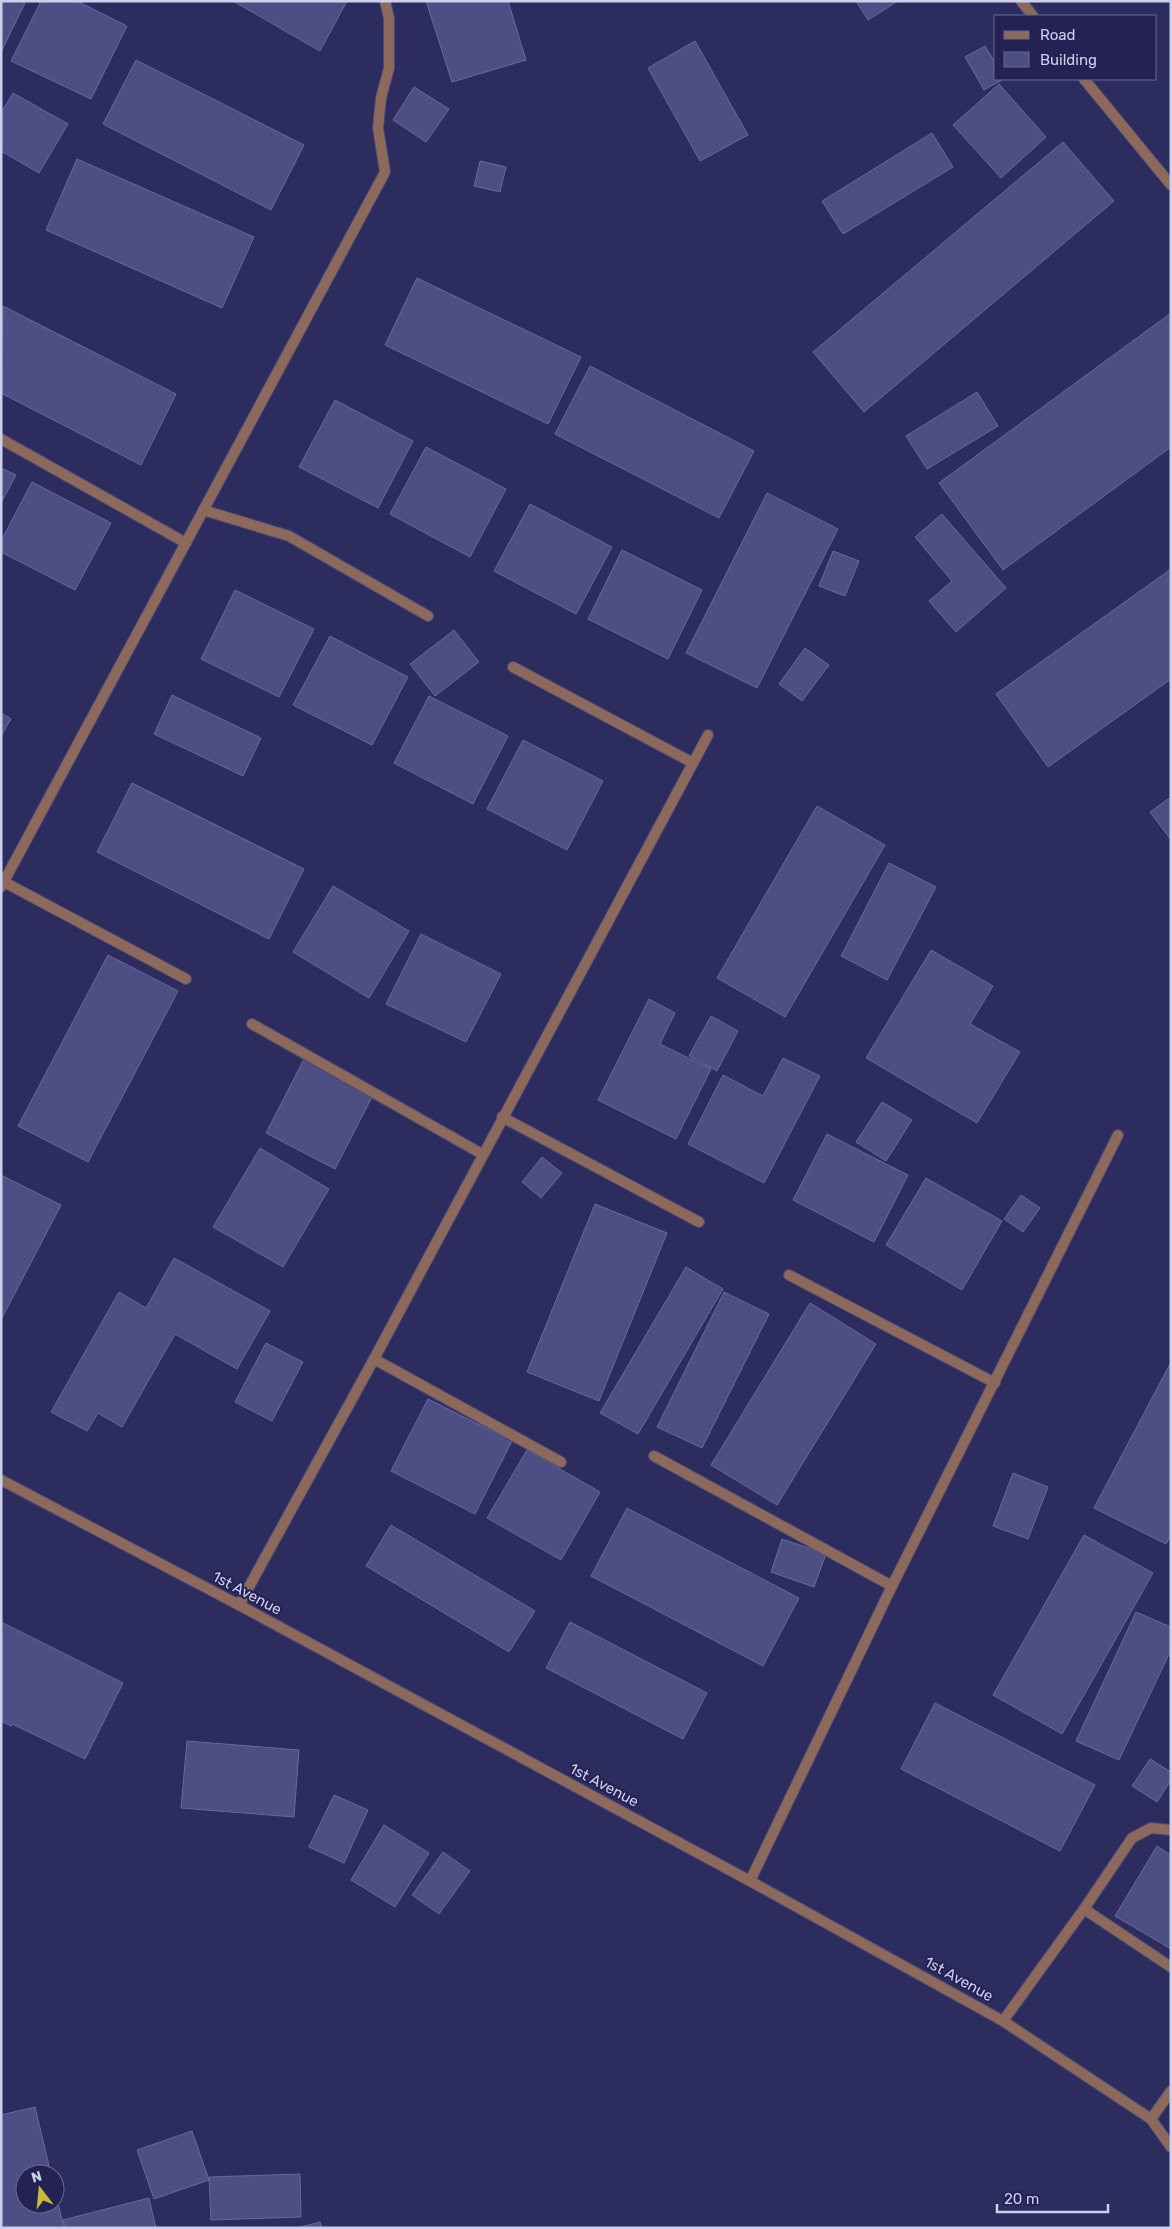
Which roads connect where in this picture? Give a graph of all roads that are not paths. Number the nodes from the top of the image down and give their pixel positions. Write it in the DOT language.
graph roads {
  1 [pos="385,1"];
  2 [pos="1021,1"];
  3 [pos="1032,15"];
  4 [pos="1085,80"];
  5 [pos="1171,184"];
  6 [pos="1,439"];
  7 [pos="203,510"];
  8 [pos="186,543"];
  9 [pos="428,616"];
  10 [pos="514,667"];
  11 [pos="708,735"];
  12 [pos="693,763"];
  13 [pos="2,885"];
  14 [pos="186,979"];
  15 [pos="252,1024"];
  16 [pos="502,1117"];
  17 [pos="1118,1135"];
  18 [pos="482,1154"];
  19 [pos="699,1222"];
  20 [pos="789,1275"];
  21 [pos="374,1359"];
  22 [pos="995,1383"];
  23 [pos="654,1456"];
  24 [pos="561,1462"];
  25 [pos="1,1480"];
  26 [pos="892,1586"];
  27 [pos="239,1605"];
  28 [pos="1171,1830"];
  29 [pos="750,1881"];
  30 [pos="1084,1909"];
  31 [pos="1171,1967"];
  32 [pos="1003,2021"];
  33 [pos="1171,2091"];
  34 [pos="1151,2119"];
  35 [pos="1171,2147"];
  1 -- 7 [label="street"];
  2 -- 3 [label="street"];
  4 -- 5 [label="street"];
  6 -- 8 [label="street"];
  7 -- 8 [label="street"];
  7 -- 9 [label="street"];
  8 -- 13 [label="street"];
  10 -- 12 [label="street"];
  11 -- 12 [label="street"];
  12 -- 16 [label="street"];
  13 -- 14 [label="street"];
  15 -- 18 [label="street"];
  16 -- 18 [label="street"];
  16 -- 19 [label="street"];
  17 -- 22 [label="street"];
  18 -- 21 [label="street"];
  20 -- 22 [label="street"];
  21 -- 24 [label="street"];
  21 -- 27 [label="street"];
  22 -- 26 [label="street"];
  23 -- 26 [label="street"];
  25 -- 27 [label="street, 1st Avenue"];
  26 -- 29 [label="street"];
  27 -- 29 [label="street, 1st Avenue"];
  28 -- 30 [label="street"];
  29 -- 32 [label="street, 1st Avenue"];
  30 -- 31 [label="street"];
  30 -- 32 [label="street"];
  32 -- 34 [label="street, 1st Avenue"];
  33 -- 34 [label="street"];
  34 -- 35 [label="street, 1st Avenue"];
}
